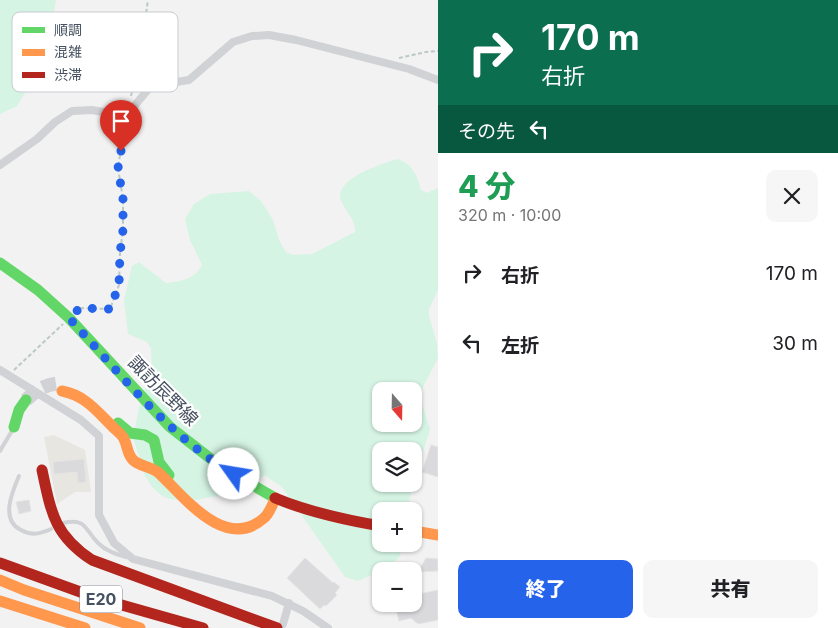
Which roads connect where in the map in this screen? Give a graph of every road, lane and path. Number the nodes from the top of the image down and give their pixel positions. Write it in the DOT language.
graph roads {
  1 [pos="438,51"];
  2 [pos="399,58"];
  3 [pos="438,80"];
  4 [pos="178,82"];
  5 [pos="131,92"];
  6 [pos="146,92"];
  7 [pos="130,99"];
  8 [pos="126,116"];
  9 [pos="0,165"];
  10 [pos="0,263"];
  11 [pos="69,318"];
  12 [pos="0,370"];
  13 [pos="9,375"];
  14 [pos="29,403"];
  15 [pos="14,427"];
  16 [pos="140,435"];
  17 [pos="128,449"];
  18 [pos="0,451"];
  19 [pos="157,454"];
  20 [pos="143,464"];
  21 [pos="42,470"];
  22 [pos="19,476"];
  23 [pos="276,498"];
  24 [pos="200,513"];
  25 [pos="64,524"];
  26 [pos="372,524"];
  27 [pos="51,529"];
  28 [pos="422,532"];
  29 [pos="438,535"];
  30 [pos="133,559"];
  31 [pos="0,563"];
  32 [pos="0,580"];
  33 [pos="0,601"];
  34 [pos="290,603"];
  35 [pos="280,626"];
  36 [pos="85,628"];
  37 [pos="140,628"];
  38 [pos="203,628"];
  39 [pos="328,628"];
  1 -- 2 [label="path"];
  3 -- 4 [label="street"];
  5 -- 7 [label="path"];
  6 -- 8 [label="street"];
  8 -- 9 [label="street"];
  8 -- 11 [label="path"];
  10 -- 11 [label="main road, 諏訪辰野線"];
  11 -- 13 [label="path"];
  11 -- 23 [label="main road, 諏訪辰野線"];
  12 -- 13 [label="street"];
  13 -- 30 [label="street"];
  14 -- 15 [label="main road"];
  15 -- 18 [label="lane"];
  16 -- 17 [label="lane"];
  16 -- 17 [label="main road"];
  16 -- 19 [label="main road"];
  17 -- 20 [label="main road"];
  19 -- 20 [label="lane"];
  19 -- 24 [label="main road"];
  20 -- 24 [label="main road"];
  21 -- 35 [label="main road"];
  22 -- 27 [label="lane"];
  23 -- 24 [label="main road"];
  23 -- 26 [label="main road, 諏訪辰野線"];
  25 -- 30 [label="lane"];
  28 -- 29 [label="main road"];
  30 -- 34 [label="street"];
  31 -- 38 [label="main road, E20"];
  32 -- 37 [label="main road, E20"];
  33 -- 36 [label="main road"];
  34 -- 35 [label="street"];
  34 -- 39 [label="street"];
}
